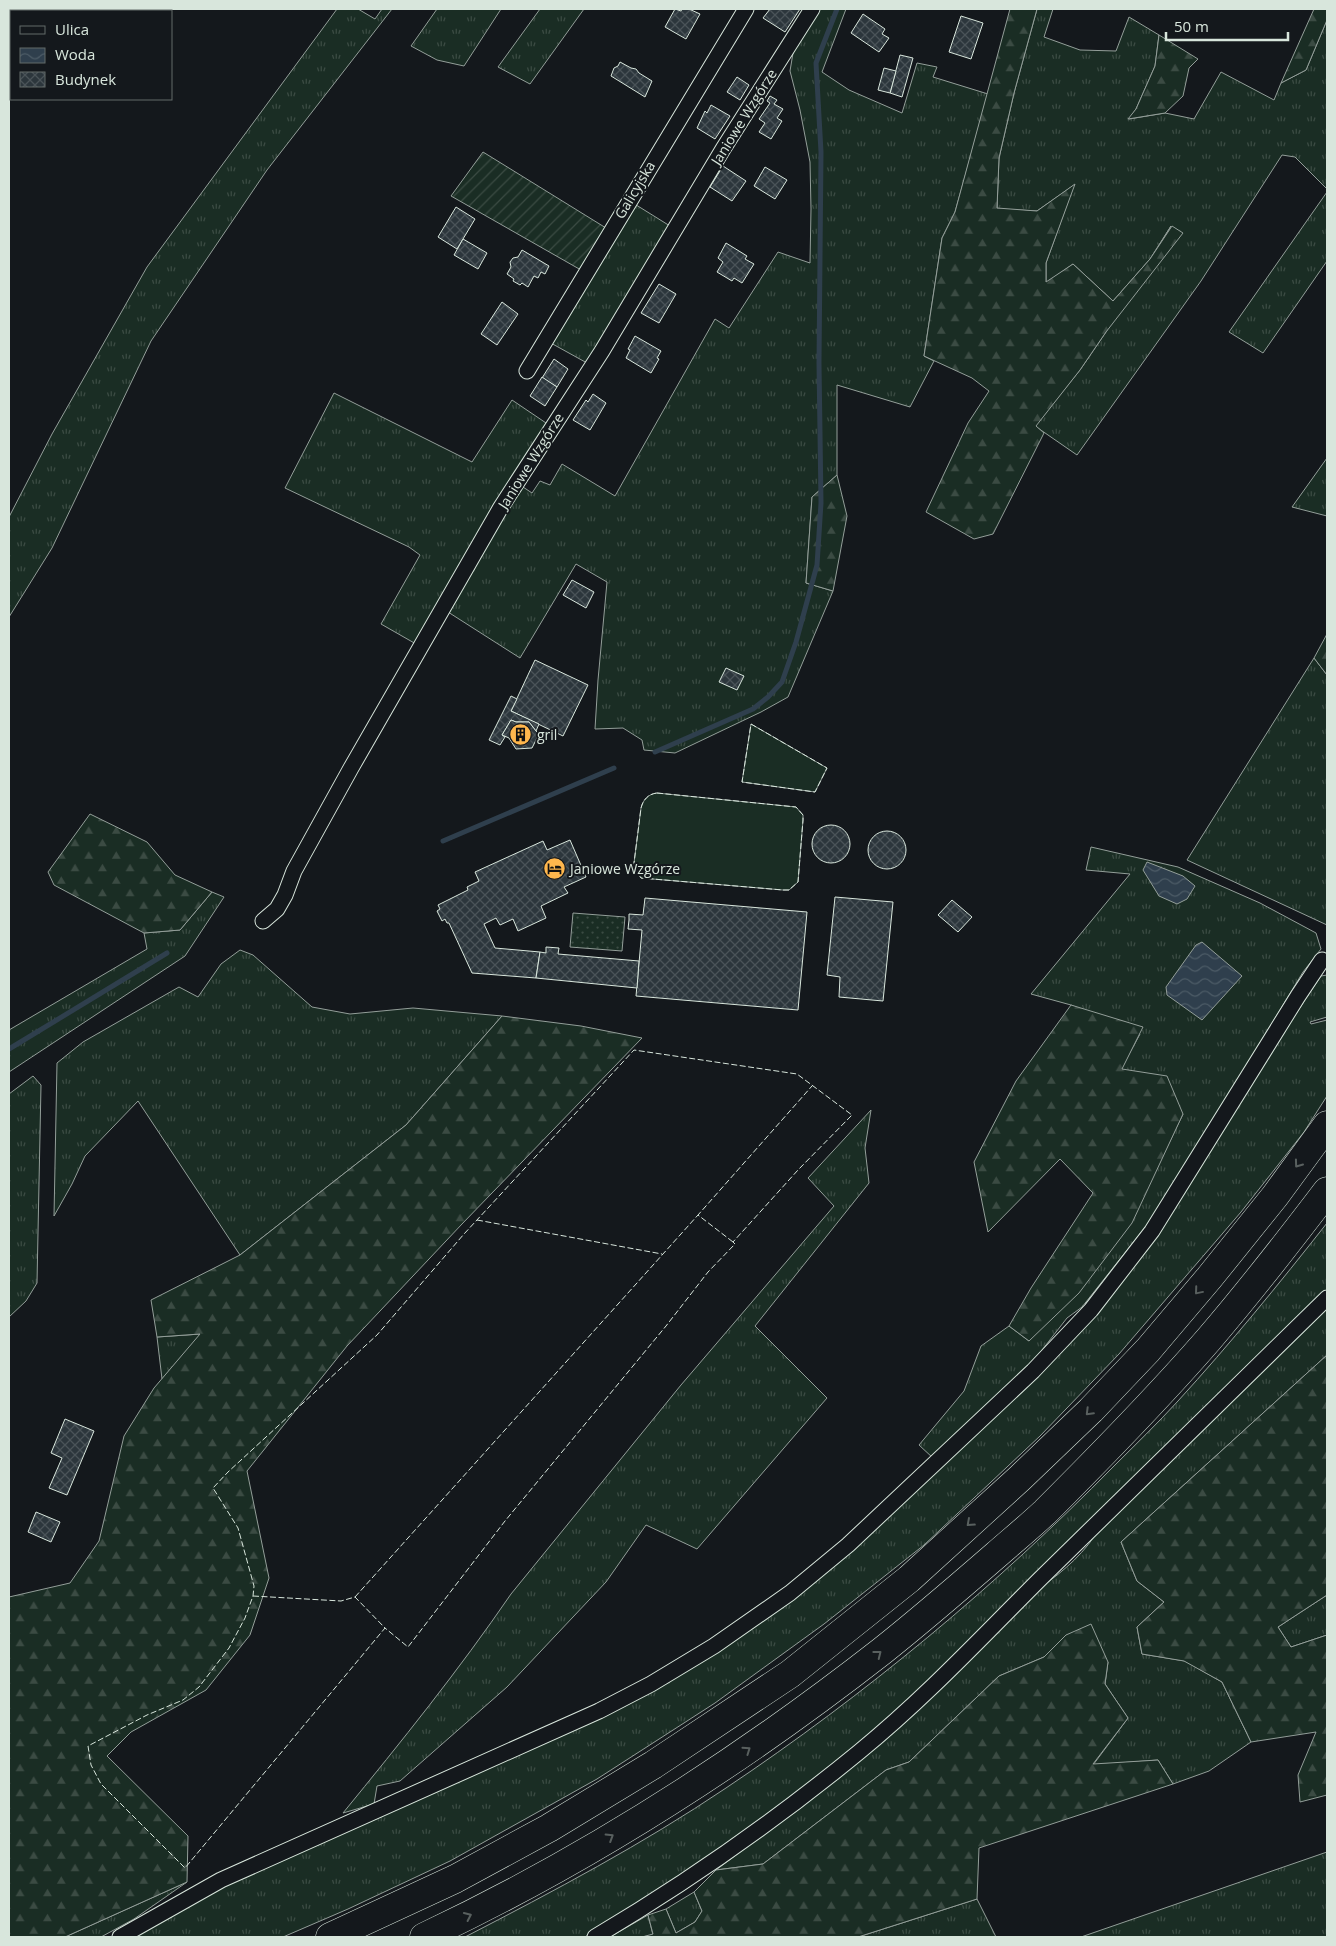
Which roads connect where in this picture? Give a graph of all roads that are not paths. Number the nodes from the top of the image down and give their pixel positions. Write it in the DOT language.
graph roads {
  1 [pos="746,9"];
  2 [pos="812,9"];
  3 [pos="527,371"];
  4 [pos="263,921"];
  5 [pos="1326,959"];
  6 [pos="1327,1125"];
  7 [pos="1327,1191"];
  8 [pos="1327,1298"];
  9 [pos="120,1937"];
  10 [pos="330,1937"];
  11 [pos="424,1937"];
  12 [pos="595,1937"];
  1 -- 3 [label="street, Galicyjska"];
  2 -- 4 [label="street, Janiowe Wzgórze"];
  5 -- 9 [label="street"];
  6 -- 10 [label="highway, one-way"];
  11 -- 7 [label="highway, one-way"];
  8 -- 12 [label="street"];
}
